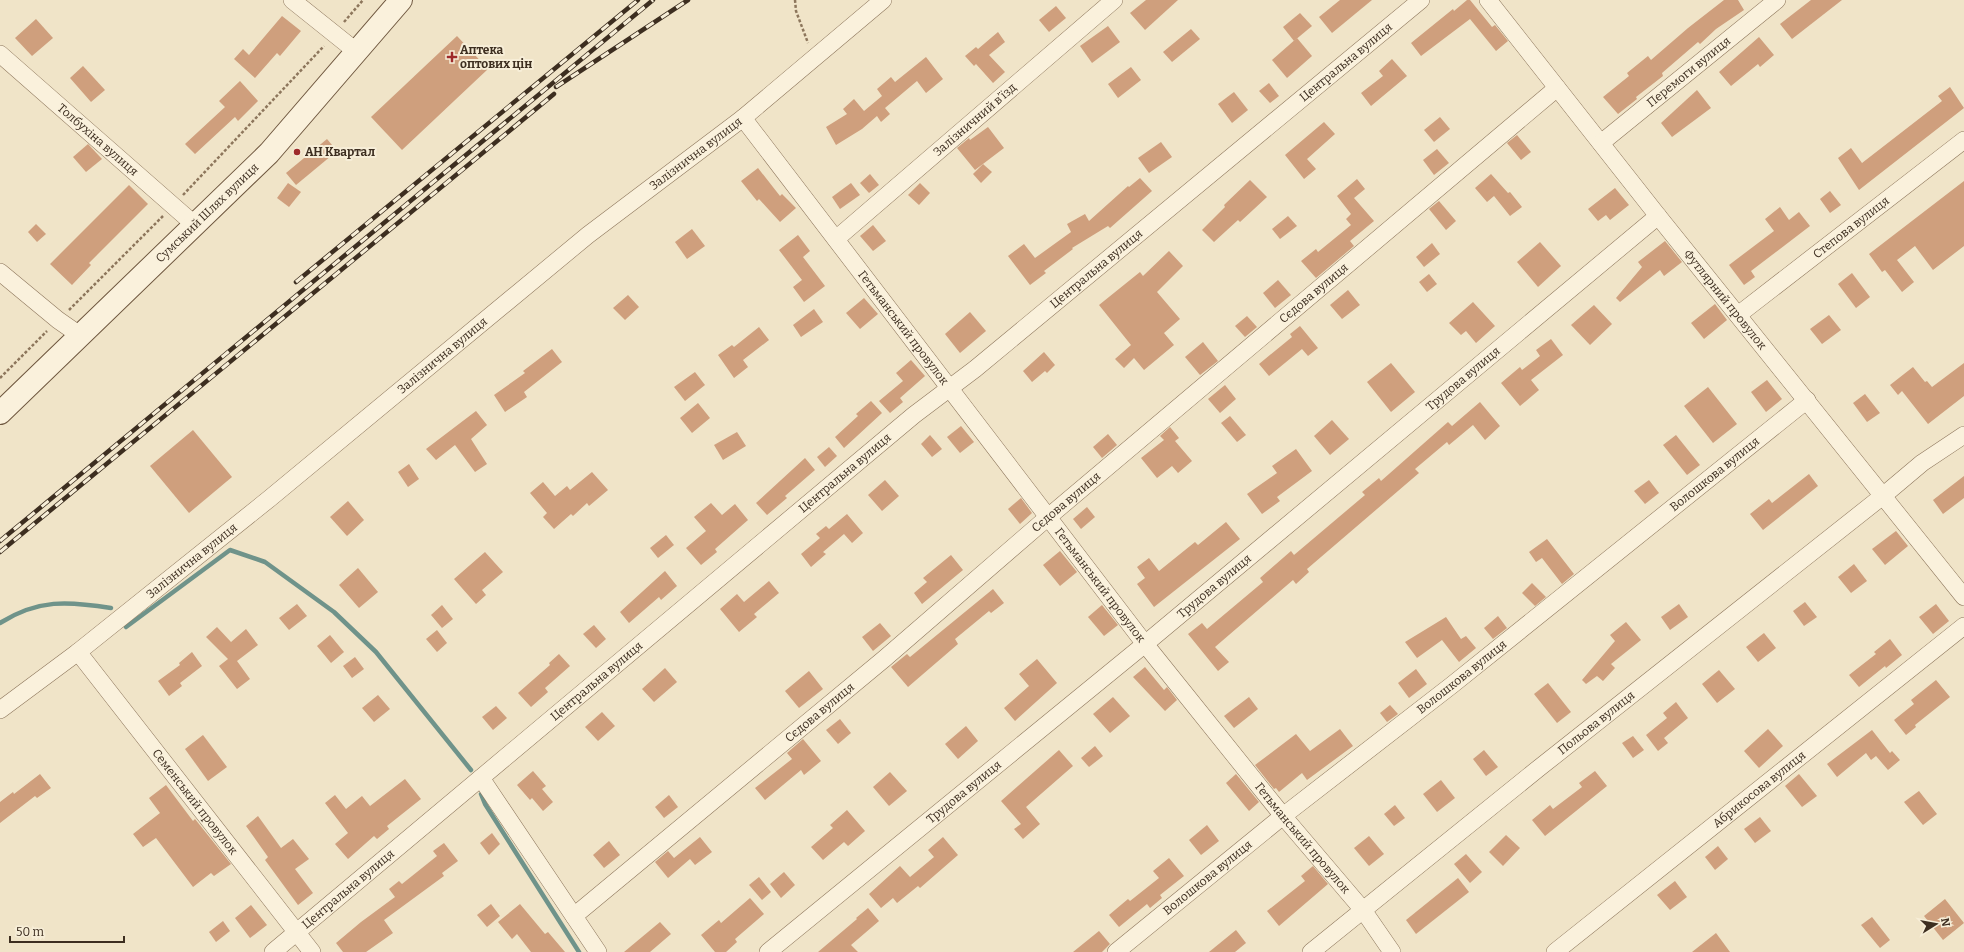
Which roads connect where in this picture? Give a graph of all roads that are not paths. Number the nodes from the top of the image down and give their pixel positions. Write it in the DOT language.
graph roads {
  1 [pos="292,0"];
  2 [pos="401,0"];
  3 [pos="883,0"];
  4 [pos="1114,0"];
  5 [pos="1421,0"];
  6 [pos="1488,0"];
  7 [pos="1776,0"];
  8 [pos="357,52"];
  9 [pos="0,54"];
  10 [pos="1557,88"];
  11 [pos="743,118"];
  12 [pos="1964,140"];
  13 [pos="1601,143"];
  14 [pos="1658,216"];
  15 [pos="195,225"];
  16 [pos="836,239"];
  17 [pos="0,272"];
  18 [pos="1738,315"];
  19 [pos="81,336"];
  20 [pos="949,388"];
  21 [pos="1807,400"];
  22 [pos="0,413"];
  23 [pos="1964,434"];
  24 [pos="1884,495"];
  25 [pos="1047,518"];
  26 [pos="1964,597"];
  27 [pos="1964,626"];
  28 [pos="1145,644"];
  29 [pos="78,652"];
  30 [pos="0,710"];
  31 [pos="481,778"];
  32 [pos="1283,816"];
  33 [pos="1362,910"];
  34 [pos="574,916"];
  35 [pos="297,933"];
  36 [pos="273,952"];
  37 [pos="312,952"];
  38 [pos="598,952"];
  39 [pos="768,952"];
  40 [pos="1116,952"];
  41 [pos="1310,952"];
  42 [pos="1392,952"];
  43 [pos="1554,952"];
  1 -- 8 [label="street"];
  2 -- 8 [label="main road, Сумський Шлях вулиця"];
  3 -- 11 [label="street, Залізнична вулиця"];
  4 -- 16 [label="street, Залізничний в’їзд"];
  5 -- 20 [label="street, Центральна вулиця"];
  6 -- 10 [label="street, Футлярний провулок"];
  7 -- 13 [label="street, Перемоги вулиця"];
  8 -- 15 [label="main road, Сумський Шлях вулиця"];
  9 -- 15 [label="street, Толбухіна вулиця"];
  10 -- 13 [label="street, Футлярний провулок"];
  10 -- 25 [label="street, Сєдова вулиця"];
  11 -- 16 [label="street, Гетьманський провулок"];
  11 -- 29 [label="street, Залізнична вулиця"];
  12 -- 18 [label="street, Степова вулиця"];
  13 -- 14 [label="street, Футлярний провулок"];
  14 -- 18 [label="street, Футлярний провулок"];
  14 -- 28 [label="street, Трудова вулиця"];
  15 -- 19 [label="main road, Сумський Шлях вулиця"];
  16 -- 20 [label="street, Гетьманський провулок"];
  17 -- 19 [label="street"];
  18 -- 21 [label="street, Футлярний провулок"];
  19 -- 22 [label="main road, Сумський Шлях вулиця"];
  20 -- 25 [label="street, Гетьманський провулок"];
  20 -- 31 [label="street, Центральна вулиця"];
  21 -- 24 [label="street, Футлярний провулок"];
  21 -- 32 [label="street, Волошкова вулиця"];
  23 -- 24 [label="street, Польова вулиця"];
  24 -- 26 [label="street, Футлярний провулок"];
  24 -- 33 [label="street, Польова вулиця"];
  25 -- 28 [label="street, Гетьманський провулок"];
  25 -- 34 [label="street, Сєдова вулиця"];
  27 -- 43 [label="street, Абрикосова вулиця"];
  28 -- 32 [label="street, Гетьманський провулок"];
  28 -- 39 [label="street, Трудова вулиця"];
  29 -- 30 [label="street, Залізнична вулиця"];
  29 -- 35 [label="street, Семенський провулок"];
  31 -- 34 [label="street"];
  31 -- 35 [label="street, Центральна вулиця"];
  32 -- 33 [label="street, Гетьманський провулок"];
  32 -- 40 [label="street, Волошкова вулиця"];
  33 -- 41 [label="street, Польова вулиця"];
  33 -- 42 [label="street, Гетьманський провулок"];
  34 -- 38 [label="street"];
  35 -- 36 [label="street, Центральна вулиця"];
  35 -- 37 [label="street, Семенський провулок"];
}
